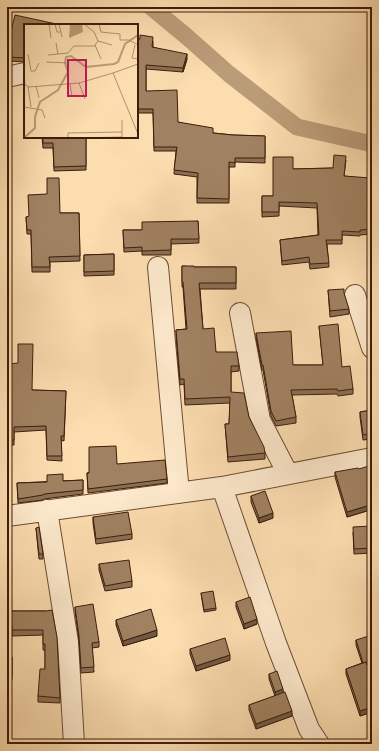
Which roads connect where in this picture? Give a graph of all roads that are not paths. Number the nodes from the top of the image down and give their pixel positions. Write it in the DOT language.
graph roads {
  1 [pos="24,74"];
  2 [pos="7,77"];
  3 [pos="158,267"];
  4 [pos="355,295"];
  5 [pos="240,313"];
  6 [pos="372,348"];
  7 [pos="372,458"];
  8 [pos="288,474"];
  9 [pos="222,487"];
  10 [pos="179,493"];
  11 [pos="47,510"];
  12 [pos="7,516"];
  13 [pos="74,744"];
  14 [pos="319,744"];
  1 -- 2 [label="street"];
  3 -- 10 [label="street"];
  4 -- 6 [label="street"];
  5 -- 8 [label="street"];
  7 -- 8 [label="street"];
  8 -- 9 [label="street"];
  9 -- 10 [label="street"];
  9 -- 14 [label="street"];
  10 -- 11 [label="street"];
  11 -- 12 [label="street"];
  11 -- 13 [label="street"];
}
